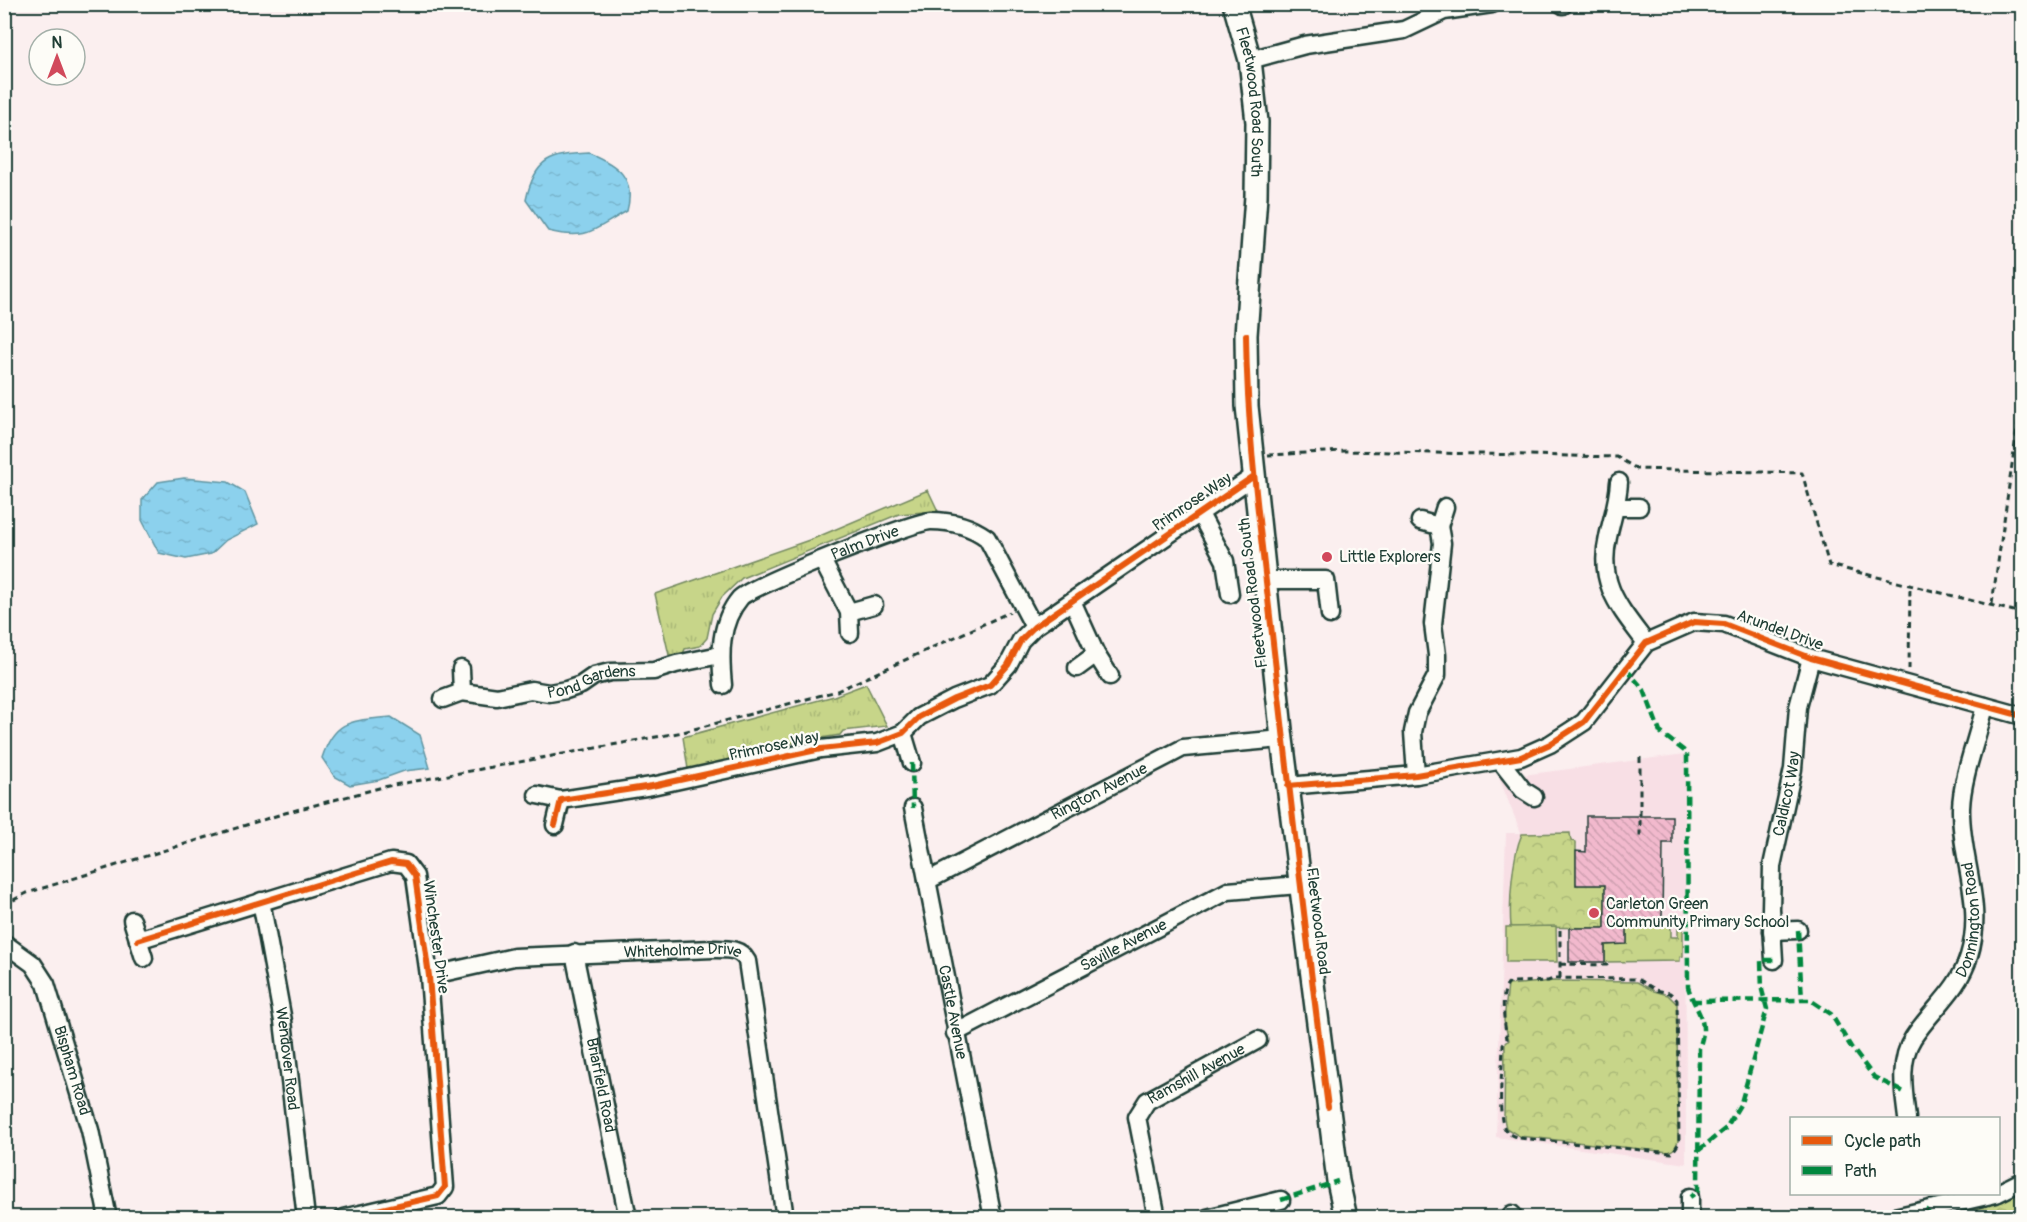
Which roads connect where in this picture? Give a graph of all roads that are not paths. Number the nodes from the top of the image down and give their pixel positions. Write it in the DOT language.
graph roads {
  1 [pos="1234,4"];
  2 [pos="1492,4"];
  3 [pos="1250,60"];
  4 [pos="1253,466"];
  5 [pos="1619,482"];
  6 [pos="1445,507"];
  7 [pos="1617,507"];
  8 [pos="1639,507"];
  9 [pos="1199,512"];
  10 [pos="1420,520"];
  11 [pos="1439,526"];
  12 [pos="822,560"];
  13 [pos="1265,580"];
  14 [pos="1230,594"];
  15 [pos="1073,603"];
  16 [pos="874,605"];
  17 [pos="849,612"];
  18 [pos="1330,615"];
  19 [pos="1034,627"];
  20 [pos="850,633"];
  21 [pos="1646,643"];
  22 [pos="1096,654"];
  23 [pos="720,656"];
  24 [pos="1810,658"];
  25 [pos="1077,668"];
  26 [pos="461,669"];
  27 [pos="1110,676"];
  28 [pos="723,685"];
  29 [pos="462,692"];
  30 [pos="443,699"];
  31 [pos="1985,706"];
  32 [pos="2022,716"];
  33 [pos="903,733"];
  34 [pos="1282,739"];
  35 [pos="1501,762"];
  36 [pos="912,763"];
  37 [pos="1416,775"];
  38 [pos="1288,786"];
  39 [pos="537,795"];
  40 [pos="1534,797"];
  41 [pos="561,800"];
  42 [pos="913,808"];
  43 [pos="555,825"];
  44 [pos="927,881"];
  45 [pos="1299,885"];
  46 [pos="261,901"];
  47 [pos="132,920"];
  48 [pos="1798,930"];
  49 [pos="1772,931"];
  50 [pos="138,940"];
  51 [pos="4,943"];
  52 [pos="574,953"];
  53 [pos="144,958"];
  54 [pos="1774,960"];
  55 [pos="429,976"];
  56 [pos="956,1033"];
  57 [pos="1258,1040"];
  58 [pos="1907,1117"];
  59 [pos="2022,1182"];
  60 [pos="2000,1192"];
  61 [pos="1978,1195"];
  62 [pos="1690,1197"];
  63 [pos="1281,1200"];
  64 [pos="1923,1201"];
  65 [pos="108,1218"];
  66 [pos="306,1218"];
  67 [pos="343,1218"];
  68 [pos="628,1218"];
  69 [pos="785,1218"];
  70 [pos="993,1218"];
  71 [pos="1157,1218"];
  72 [pos="1207,1218"];
  73 [pos="1346,1218"];
  74 [pos="1690,1218"];
  75 [pos="1890,1218"];
  1 -- 3 [label="main road, Fleetwood Road South"];
  2 -- 3 [label="street"];
  3 -- 4 [label="main road, Fleetwood Road South"];
  4 -- 9 [label="street, Primrose Way"];
  4 -- 13 [label="main road, Fleetwood Road South"];
  5 -- 7 [label="street"];
  6 -- 11 [label="street"];
  7 -- 8 [label="street"];
  7 -- 21 [label="street"];
  9 -- 14 [label="street"];
  9 -- 15 [label="street, Primrose Way"];
  10 -- 11 [label="street"];
  11 -- 37 [label="street"];
  12 -- 17 [label="street"];
  12 -- 19 [label="street, Palm Drive"];
  12 -- 23 [label="street, Palm Drive"];
  13 -- 18 [label="street"];
  13 -- 34 [label="main road, Fleetwood Road South"];
  15 -- 19 [label="street, Primrose Way"];
  15 -- 22 [label="street"];
  16 -- 17 [label="street"];
  17 -- 20 [label="street"];
  19 -- 33 [label="street, Primrose Way"];
  21 -- 24 [label="street, Arundel Drive"];
  21 -- 35 [label="street, Arundel Drive"];
  22 -- 25 [label="street"];
  22 -- 27 [label="street"];
  23 -- 28 [label="street, Palm Drive"];
  23 -- 29 [label="street, Pond Gardens"];
  24 -- 31 [label="street, Arundel Drive"];
  24 -- 49 [label="street, Caldicot Way"];
  26 -- 29 [label="street"];
  29 -- 30 [label="street, Pond Gardens"];
  31 -- 32 [label="street, Arundel Drive"];
  31 -- 58 [label="street, Donnington Road"];
  33 -- 36 [label="street"];
  33 -- 41 [label="street, Primrose Way"];
  34 -- 38 [label="main road, Fleetwood Road"];
  34 -- 44 [label="street, Rington Avenue"];
  35 -- 37 [label="street, Arundel Drive"];
  35 -- 40 [label="street"];
  37 -- 38 [label="street, Arundel Drive"];
  38 -- 45 [label="main road, Fleetwood Road"];
  39 -- 41 [label="street, Primrose Way"];
  41 -- 43 [label="street"];
  42 -- 44 [label="street, Castle Avenue"];
  44 -- 56 [label="street, Castle Avenue"];
  45 -- 56 [label="street, Saville Avenue"];
  45 -- 73 [label="main road, Fleetwood Road"];
  46 -- 50 [label="street, Winchester Drive"];
  46 -- 55 [label="street, Winchester Drive"];
  46 -- 66 [label="street, Wendover Road"];
  47 -- 50 [label="street"];
  48 -- 49 [label="street"];
  49 -- 54 [label="street, Caldicot Way"];
  50 -- 53 [label="street"];
  51 -- 65 [label="street, Bispham Road"];
  52 -- 55 [label="street, Whiteholme Drive"];
  52 -- 68 [label="street, Briarfield Road"];
  52 -- 69 [label="street, Whiteholme Drive"];
  55 -- 67 [label="street, Winchester Drive"];
  56 -- 70 [label="street, Castle Avenue"];
  57 -- 71 [label="street, Ramshill Avenue"];
  59 -- 60 [label="street"];
  61 -- 64 [label="street"];
  62 -- 74 [label="street"];
  63 -- 72 [label="street"];
  64 -- 75 [label="street"];
}
